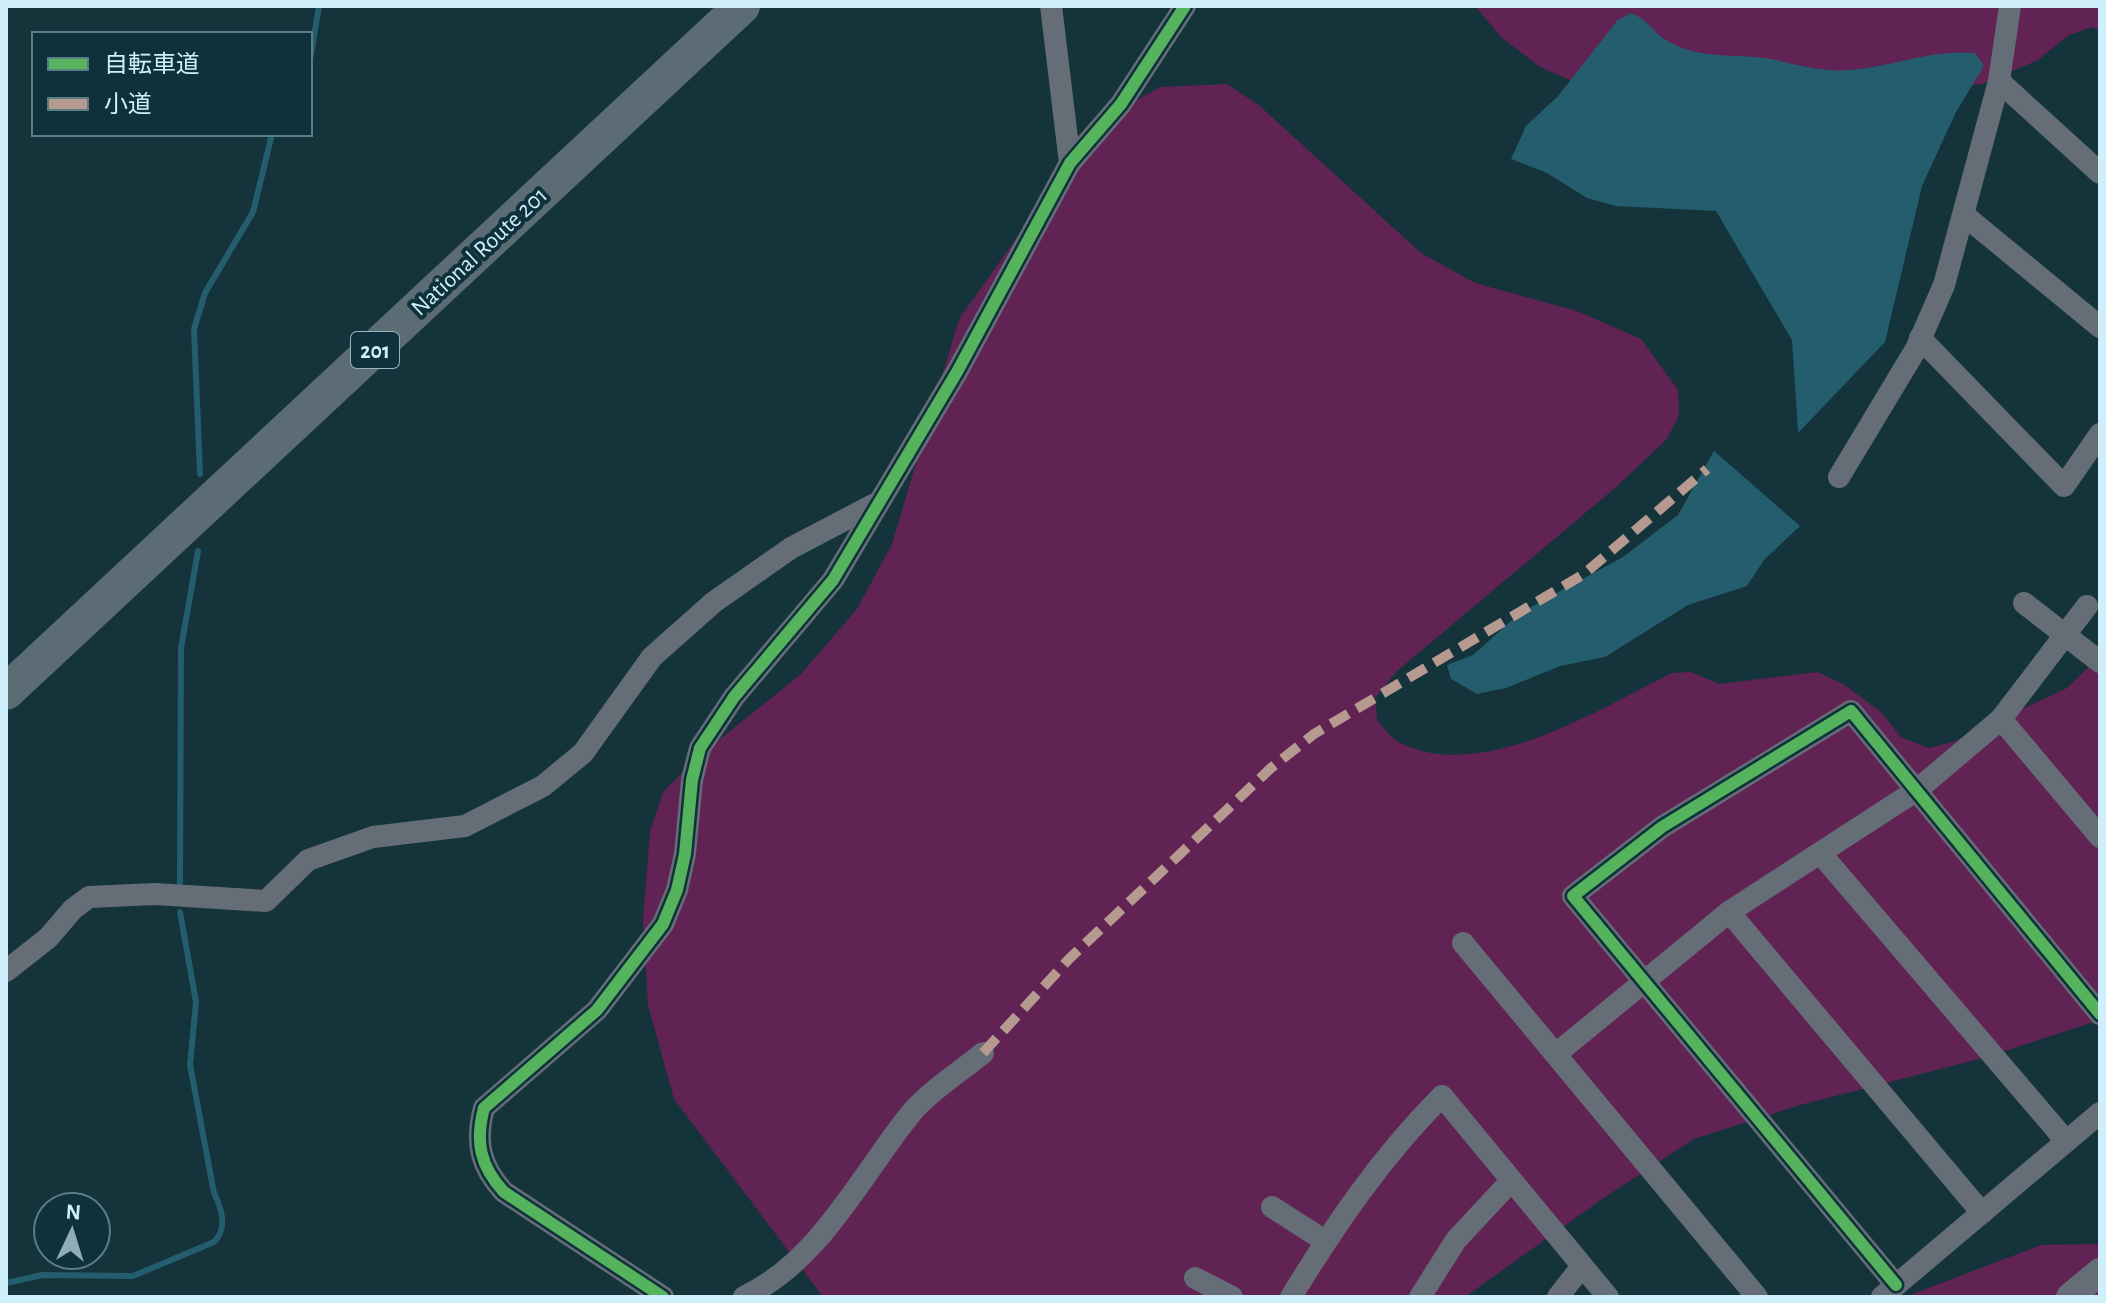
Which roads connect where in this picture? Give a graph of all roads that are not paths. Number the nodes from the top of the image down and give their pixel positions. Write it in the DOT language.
graph roads {
  1 [pos="742,6"];
  2 [pos="1051,6"];
  3 [pos="1185,6"];
  4 [pos="2010,6"];
  5 [pos="1999,81"];
  6 [pos="1070,163"];
  7 [pos="2100,173"];
  8 [pos="1964,215"];
  9 [pos="2100,327"];
  10 [pos="1920,338"];
  11 [pos="2100,434"];
  12 [pos="1839,477"];
  13 [pos="876,503"];
  14 [pos="2024,603"];
  15 [pos="2087,606"];
  16 [pos="2065,634"];
  17 [pos="2100,662"];
  18 [pos="6,692"];
  19 [pos="2001,719"];
  20 [pos="1917,790"];
  21 [pos="2100,837"];
  22 [pos="1821,854"];
  23 [pos="1729,912"];
  24 [pos="1463,943"];
  25 [pos="6,971"];
  26 [pos="1644,984"];
  27 [pos="2100,1014"];
  28 [pos="983,1053"];
  29 [pos="1556,1054"];
  30 [pos="2100,1113"];
  31 [pos="2066,1141"];
  32 [pos="1511,1181"];
  33 [pos="1272,1207"];
  34 [pos="1982,1213"];
  35 [pos="1325,1241"];
  36 [pos="1582,1266"];
  37 [pos="2100,1272"];
  38 [pos="1195,1278"];
  39 [pos="1889,1291"];
  40 [pos="663,1297"];
  41 [pos="744,1297"];
  42 [pos="1232,1297"];
  43 [pos="1291,1297"];
  44 [pos="1420,1297"];
  45 [pos="1558,1297"];
  46 [pos="1608,1297"];
  47 [pos="1757,1297"];
  48 [pos="2070,1297"];
  1 -- 18 [label="highway, National Route 201 / 201"];
  2 -- 6 [label="street"];
  3 -- 6 [label="street"];
  4 -- 5 [label="street"];
  5 -- 7 [label="street"];
  5 -- 8 [label="street"];
  6 -- 13 [label="street"];
  8 -- 9 [label="street"];
  8 -- 10 [label="street"];
  10 -- 11 [label="street"];
  10 -- 12 [label="street"];
  13 -- 25 [label="street"];
  13 -- 40 [label="street"];
  14 -- 16 [label="street"];
  15 -- 16 [label="street"];
  16 -- 17 [label="street"];
  16 -- 19 [label="street"];
  19 -- 20 [label="street"];
  19 -- 21 [label="street"];
  20 -- 22 [label="street"];
  20 -- 26 [label="street"];
  20 -- 27 [label="street"];
  22 -- 23 [label="street"];
  22 -- 31 [label="street"];
  23 -- 26 [label="street"];
  23 -- 34 [label="street"];
  24 -- 29 [label="street"];
  26 -- 29 [label="street"];
  26 -- 39 [label="street"];
  28 -- 41 [label="street"];
  29 -- 47 [label="street"];
  30 -- 31 [label="street"];
  31 -- 34 [label="street"];
  32 -- 35 [label="street"];
  32 -- 36 [label="street"];
  32 -- 44 [label="street"];
  33 -- 35 [label="street"];
  34 -- 39 [label="street"];
  35 -- 43 [label="street"];
  36 -- 45 [label="street"];
  36 -- 46 [label="street"];
  37 -- 48 [label="street"];
  38 -- 42 [label="street"];
}
